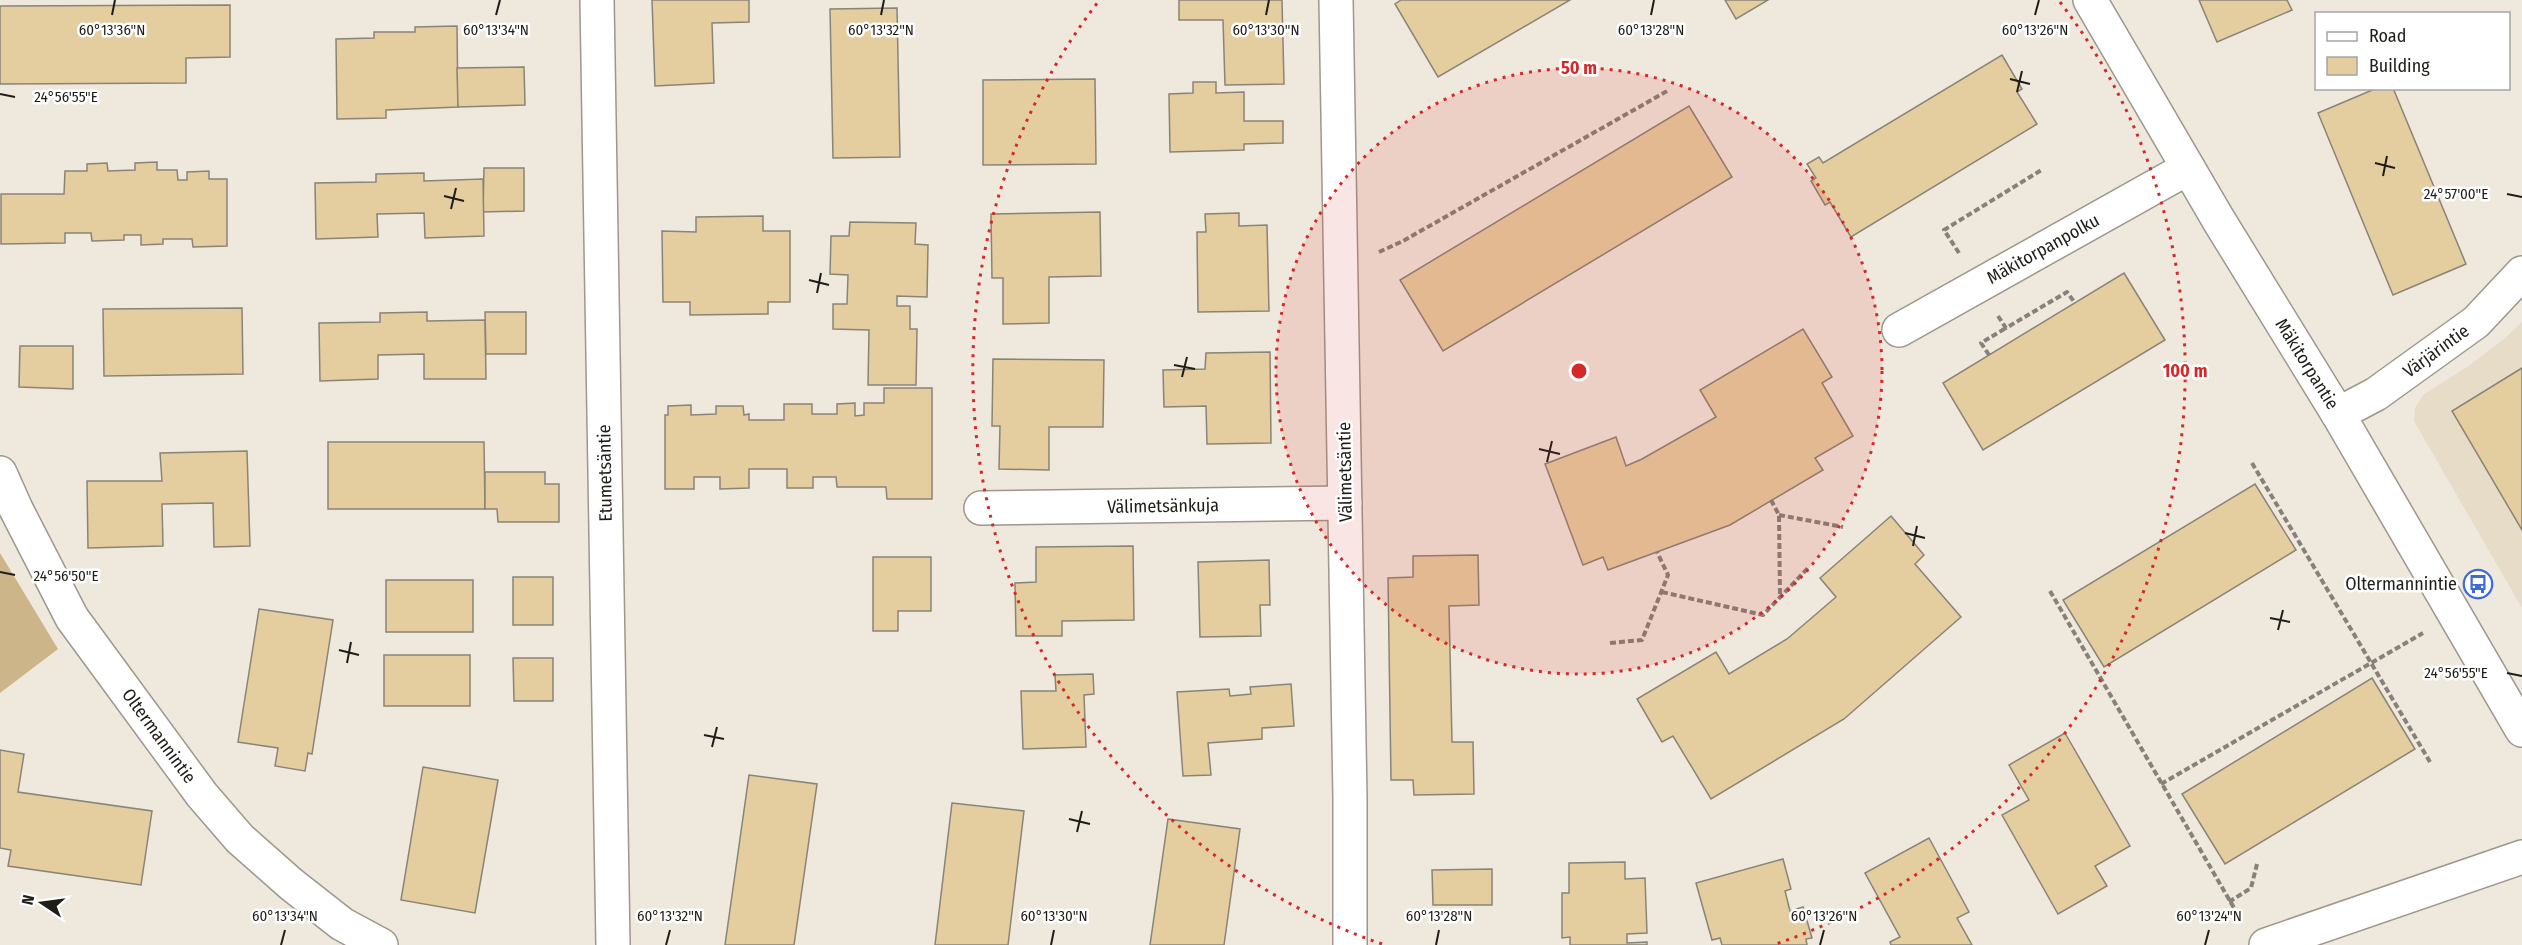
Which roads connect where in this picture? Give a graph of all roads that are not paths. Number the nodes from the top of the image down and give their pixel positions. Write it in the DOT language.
graph roads {
  1 [pos="597,0"];
  2 [pos="1336,0"];
  3 [pos="2090,0"];
  4 [pos="2188,168"];
  5 [pos="2522,273"];
  6 [pos="1899,330"];
  7 [pos="2338,414"];
  8 [pos="0,473"];
  9 [pos="1345,503"];
  10 [pos="981,508"];
  11 [pos="2522,730"];
  12 [pos="2522,857"];
  13 [pos="2255,936"];
  14 [pos="381,945"];
  15 [pos="613,945"];
  16 [pos="1350,945"];
  1 -- 15 [label="street, Etumetsäntie"];
  2 -- 9 [label="street, Välimetsäntie"];
  3 -- 4 [label="street, Mäkitorpantie"];
  4 -- 6 [label="street, Mäkitorpanpolku"];
  4 -- 7 [label="street, Mäkitorpantie"];
  5 -- 7 [label="street, Värjärintie"];
  7 -- 11 [label="street, Mäkitorpantie"];
  8 -- 14 [label="street, Oltermannintie"];
  9 -- 10 [label="street, Välimetsänkuja"];
  9 -- 16 [label="street, Välimetsäntie"];
  12 -- 13 [label="street"];
}
